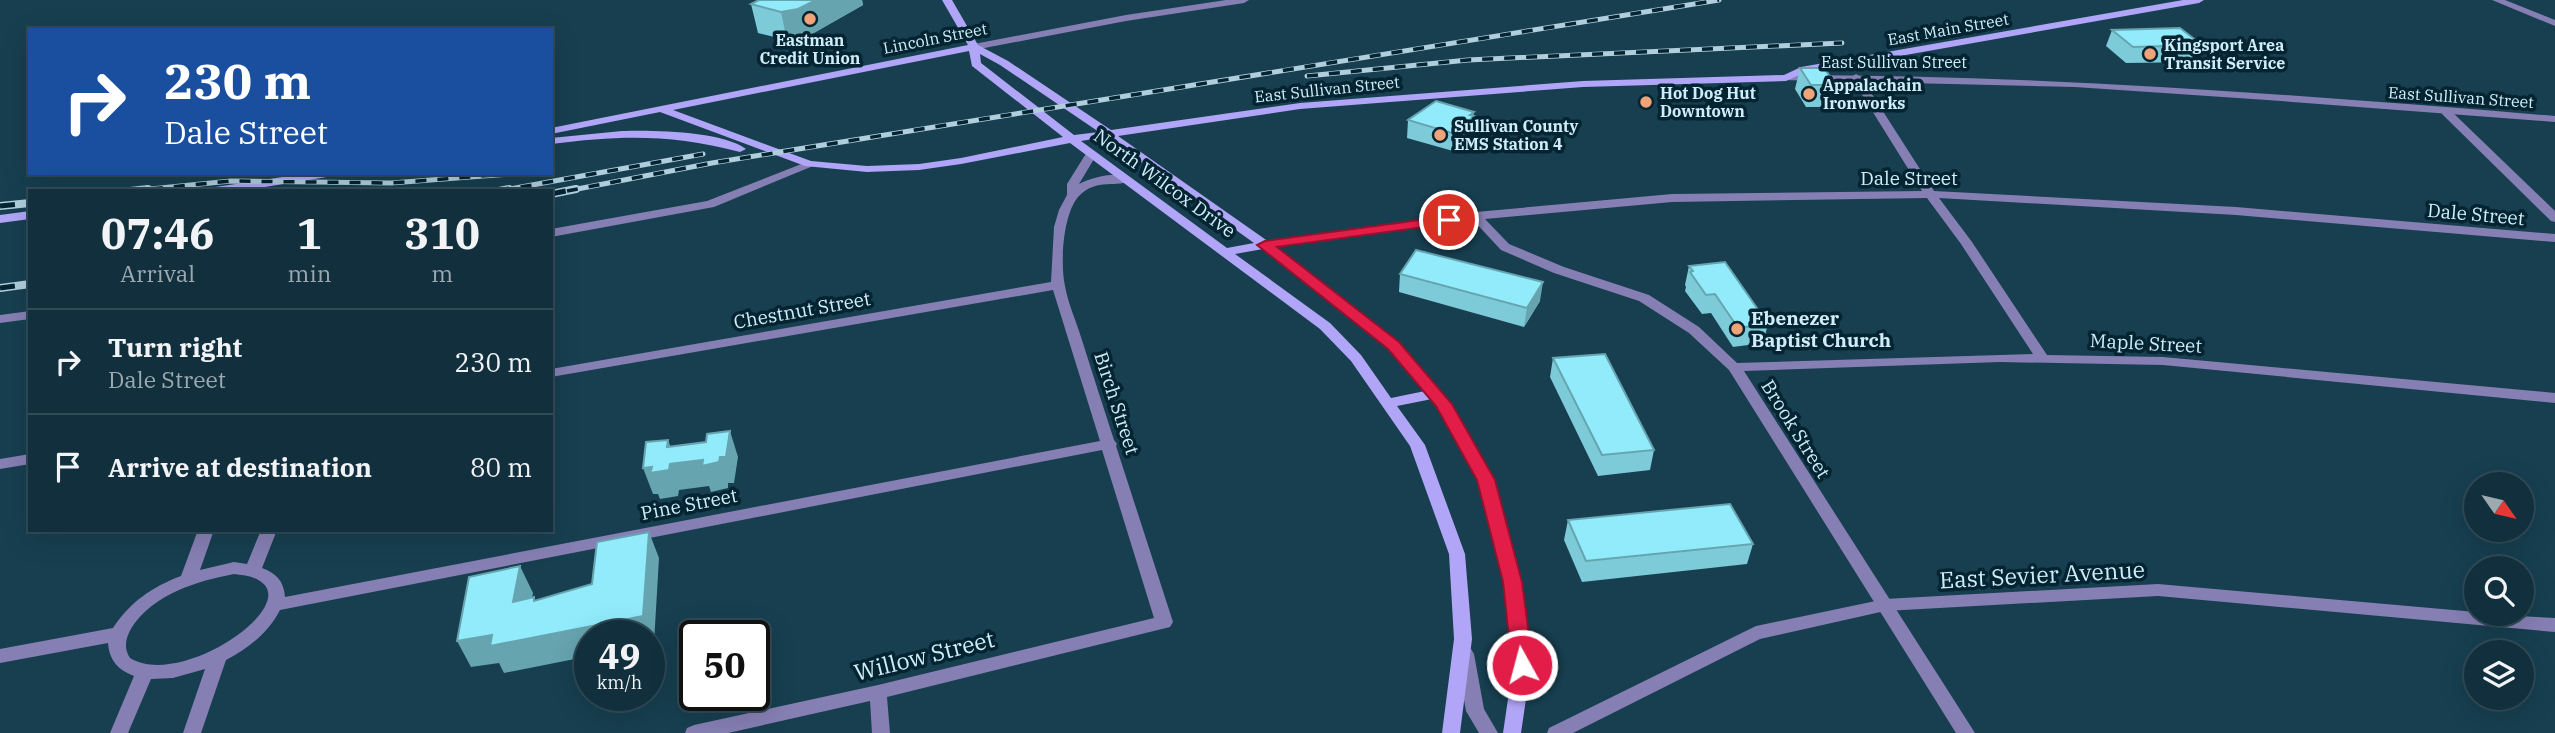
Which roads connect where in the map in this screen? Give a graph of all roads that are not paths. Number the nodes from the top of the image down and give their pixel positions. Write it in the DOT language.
graph roads {
  1 [pos="947,0"];
  2 [pos="1244,0"];
  3 [pos="2199,0"];
  4 [pos="2497,0"];
  5 [pos="2555,23"];
  6 [pos="974,47"];
  7 [pos="1856,77"];
  8 [pos="1786,78"];
  9 [pos="661,109"];
  10 [pos="2446,112"];
  11 [pos="2555,119"];
  12 [pos="553,131"];
  13 [pos="1109,134"];
  14 [pos="1072,139"];
  15 [pos="553,142"];
  16 [pos="1091,153"];
  17 [pos="809,164"];
  18 [pos="320,175"];
  19 [pos="1126,179"];
  20 [pos="228,189"];
  21 [pos="1930,194"];
  22 [pos="1073,196"];
  23 [pos="28,215"];
  24 [pos="1476,216"];
  25 [pos="2555,218"];
  26 [pos="0,219"];
  27 [pos="553,233"];
  28 [pos="2555,238"];
  29 [pos="1265,245"];
  30 [pos="1226,252"];
  31 [pos="1058,285"];
  32 [pos="28,315"];
  33 [pos="0,319"];
  34 [pos="2043,359"];
  35 [pos="1734,367"];
  36 [pos="553,373"];
  37 [pos="1436,394"];
  38 [pos="2555,398"];
  39 [pos="1388,403"];
  40 [pos="1110,444"];
  41 [pos="28,459"];
  42 [pos="0,464"];
  43 [pos="205,532"];
  44 [pos="268,532"];
  45 [pos="253,569"];
  46 [pos="188,579"];
  47 [pos="275,605"];
  48 [pos="1885,605"];
  49 [pos="1164,622"];
  50 [pos="2555,625"];
  51 [pos="119,634"];
  52 [pos="1463,639"];
  53 [pos="219,655"];
  54 [pos="0,656"];
  55 [pos="145,672"];
  56 [pos="877,692"];
  57 [pos="119,733"];
  58 [pos="192,733"];
  59 [pos="694,733"];
  60 [pos="881,733"];
  61 [pos="1451,733"];
  62 [pos="1489,733"];
  63 [pos="1512,733"];
  64 [pos="1556,733"];
  65 [pos="1965,733"];
  1 -- 6 [label="main road, North Wilcox Drive"];
  2 -- 6 [label="street, Lincoln Street"];
  3 -- 8 [label="main road, East Main Street"];
  4 -- 5 [label="street"];
  6 -- 9 [label="main road, Lincoln Street"];
  6 -- 13 [label="main road, North Wilcox Drive"];
  6 -- 14 [label="main road, North Wilcox Drive"];
  7 -- 8 [label="street, East Sullivan Street"];
  7 -- 10 [label="street, East Sullivan Street"];
  7 -- 21 [label="street"];
  8 -- 13 [label="main road, East Sullivan Street"];
  9 -- 12 [label="main road, Lincoln Street"];
  9 -- 17 [label="main road"];
  10 -- 11 [label="street, East Sullivan Street"];
  10 -- 25 [label="street"];
  13 -- 14 [label="main road, East Sullivan Street"];
  13 -- 29 [label="main road, North Wilcox Drive"];
  14 -- 16 [label="main road, North Wilcox Drive"];
  14 -- 17 [label="main road, East Sullivan Street"];
  15 -- 17 [label="main road"];
  16 -- 19 [label="main road, North Wilcox Drive"];
  16 -- 22 [label="street, Birch Street"];
  17 -- 27 [label="street"];
  18 -- 20 [label="main road"];
  19 -- 22 [label="street"];
  19 -- 30 [label="main road, North Wilcox Drive"];
  21 -- 24 [label="street, Dale Street"];
  21 -- 28 [label="street, Dale Street"];
  21 -- 34 [label="street"];
  22 -- 31 [label="street, Birch Street"];
  23 -- 26 [label="main road"];
  24 -- 29 [label="street, Dale Street"];
  24 -- 35 [label="street, Brook Street"];
  29 -- 30 [label="main road"];
  29 -- 37 [label="main road, North Wilcox Drive"];
  30 -- 39 [label="main road, North Wilcox Drive"];
  31 -- 36 [label="street, Chestnut Street"];
  31 -- 40 [label="street, Birch Street"];
  32 -- 33 [label="street"];
  34 -- 35 [label="street, Maple Street"];
  34 -- 38 [label="street, Maple Street"];
  35 -- 48 [label="street, Brook Street"];
  37 -- 39 [label="main road"];
  37 -- 63 [label="main road, North Wilcox Drive"];
  39 -- 52 [label="main road, North Wilcox Drive"];
  40 -- 47 [label="street, Pine Street"];
  40 -- 49 [label="street, Birch Street"];
  41 -- 42 [label="street"];
  43 -- 46 [label="street"];
  44 -- 45 [label="street"];
  45 -- 46 [label="street"];
  45 -- 47 [label="street"];
  46 -- 51 [label="street"];
  47 -- 53 [label="street"];
  48 -- 50 [label="street, East Sevier Avenue"];
  48 -- 64 [label="street, East Sevier Avenue"];
  48 -- 65 [label="street, Brook Street"];
  49 -- 56 [label="street, Willow Street"];
  51 -- 54 [label="street"];
  51 -- 55 [label="street"];
  52 -- 61 [label="main road, North Wilcox Drive"];
  52 -- 62 [label="street"];
  53 -- 55 [label="street"];
  53 -- 58 [label="street"];
  55 -- 57 [label="street"];
  56 -- 59 [label="street, Willow Street"];
  56 -- 60 [label="street"];
}
